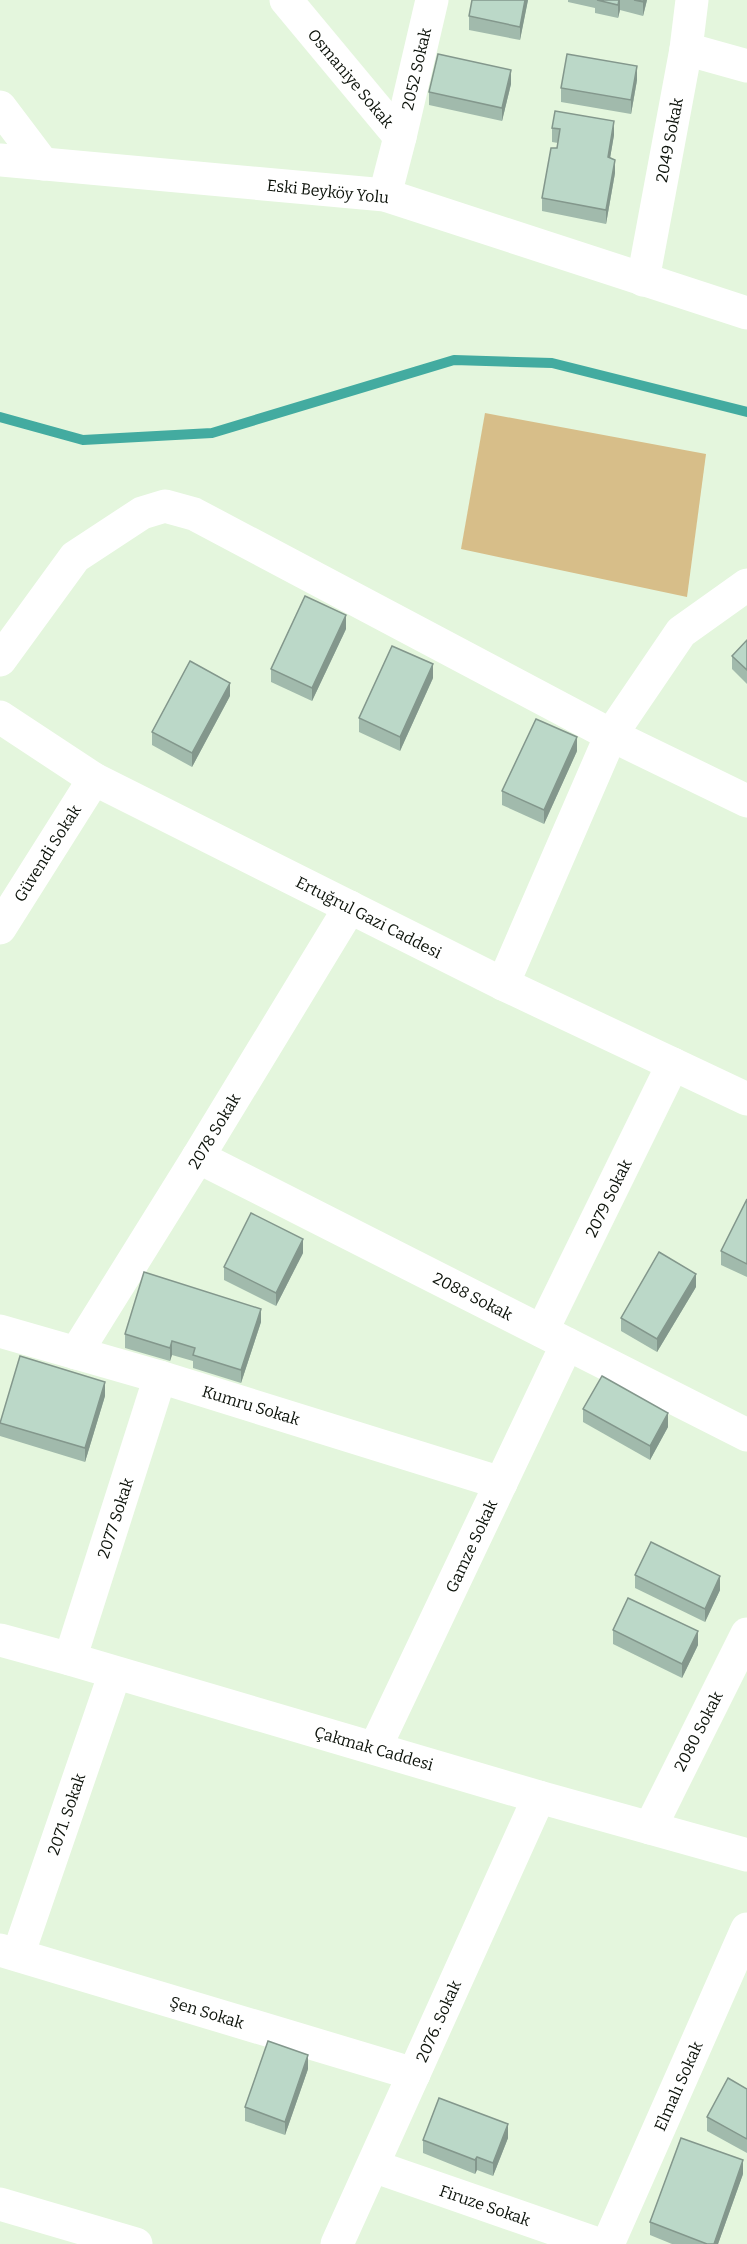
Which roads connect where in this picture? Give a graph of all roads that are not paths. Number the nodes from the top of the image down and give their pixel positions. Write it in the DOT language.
graph roads {
  1 [pos="286,0"];
  2 [pos="432,0"];
  3 [pos="692,0"];
  4 [pos="686,49"];
  5 [pos="747,66"];
  6 [pos="0,107"];
  7 [pos="400,137"];
  8 [pos="0,160"];
  9 [pos="43,164"];
  10 [pos="385,195"];
  11 [pos="643,280"];
  12 [pos="747,313"];
  13 [pos="747,585"];
  14 [pos="0,660"];
  15 [pos="0,717"];
  16 [pos="610,735"];
  17 [pos="94,779"];
  18 [pos="747,801"];
  19 [pos="350,907"];
  20 [pos="0,928"];
  21 [pos="503,984"];
  22 [pos="673,1064"];
  23 [pos="747,1099"];
  24 [pos="198,1157"];
  25 [pos="0,1331"];
  26 [pos="555,1338"];
  27 [pos="76,1353"];
  28 [pos="160,1377"];
  29 [pos="747,1435"];
  30 [pos="501,1483"];
  31 [pos="747,1634"];
  32 [pos="0,1640"];
  33 [pos="70,1659"];
  34 [pos="115,1672"];
  35 [pos="375,1748"];
  36 [pos="539,1797"];
  37 [pos="650,1828"];
  38 [pos="747,1855"];
  39 [pos="747,1929"];
  40 [pos="9,1953"];
  41 [pos="414,2074"];
  42 [pos="373,2166"];
  43 [pos="0,2204"];
  44 [pos="136,2244"];
  45 [pos="337,2244"];
  46 [pos="598,2244"];
  47 [pos="608,2244"];
  1 -- 7 [label="street, Osmaniye Sokak"];
  2 -- 7 [label="street, 2052 Sokak"];
  3 -- 4 [label="street, 2049 Sokak"];
  4 -- 5 [label="street"];
  4 -- 11 [label="street, 2049 Sokak"];
  6 -- 9 [label="street"];
  7 -- 10 [label="street, Osmaniye Sokak"];
  8 -- 9 [label="street, Eski Beyköy Yolu"];
  9 -- 10 [label="street, Eski Beyköy Yolu"];
  10 -- 11 [label="street, Eski Beyköy Yolu"];
  11 -- 12 [label="street, Eski Beyköy Yolu"];
  13 -- 16 [label="street"];
  14 -- 16 [label="street"];
  15 -- 17 [label="street, Ertuğrul Gazi Caddesi"];
  16 -- 18 [label="street"];
  16 -- 21 [label="street"];
  17 -- 19 [label="street, Ertuğrul Gazi Caddesi"];
  17 -- 20 [label="street, Güvendi Sokak"];
  19 -- 21 [label="street, Ertuğrul Gazi Caddesi"];
  19 -- 24 [label="street, 2078 Sokak"];
  21 -- 22 [label="street, Ertuğrul Gazi Caddesi"];
  22 -- 23 [label="street, Ertuğrul Gazi Caddesi"];
  22 -- 26 [label="street, 2079 Sokak"];
  24 -- 26 [label="street, 2088 Sokak"];
  24 -- 27 [label="street, 2078 Sokak"];
  25 -- 27 [label="street, Kumru Sokak"];
  26 -- 29 [label="street, 2088 Sokak"];
  26 -- 30 [label="street, Gamze Sokak"];
  27 -- 28 [label="street, Kumru Sokak"];
  28 -- 30 [label="street, Kumru Sokak"];
  28 -- 33 [label="street, 2077 Sokak"];
  30 -- 35 [label="street, Gamze Sokak"];
  31 -- 37 [label="street, 2080 Sokak"];
  32 -- 33 [label="street, Çakmak Caddesi"];
  33 -- 34 [label="street, Çakmak Caddesi"];
  34 -- 35 [label="street, Çakmak Caddesi"];
  34 -- 40 [label="street, 2071. Sokak"];
  35 -- 36 [label="street, Çakmak Caddesi"];
  36 -- 37 [label="street, Çakmak Caddesi"];
  36 -- 41 [label="street, 2076. Sokak"];
  37 -- 38 [label="street, Çakmak Caddesi"];
  39 -- 47 [label="street, Elmalı Sokak"];
  40 -- 41 [label="street, Şen Sokak"];
  41 -- 42 [label="street, 2076. Sokak"];
  42 -- 45 [label="street, 2076. Sokak"];
  42 -- 46 [label="street, Firuze Sokak"];
  43 -- 44 [label="street"];
}
